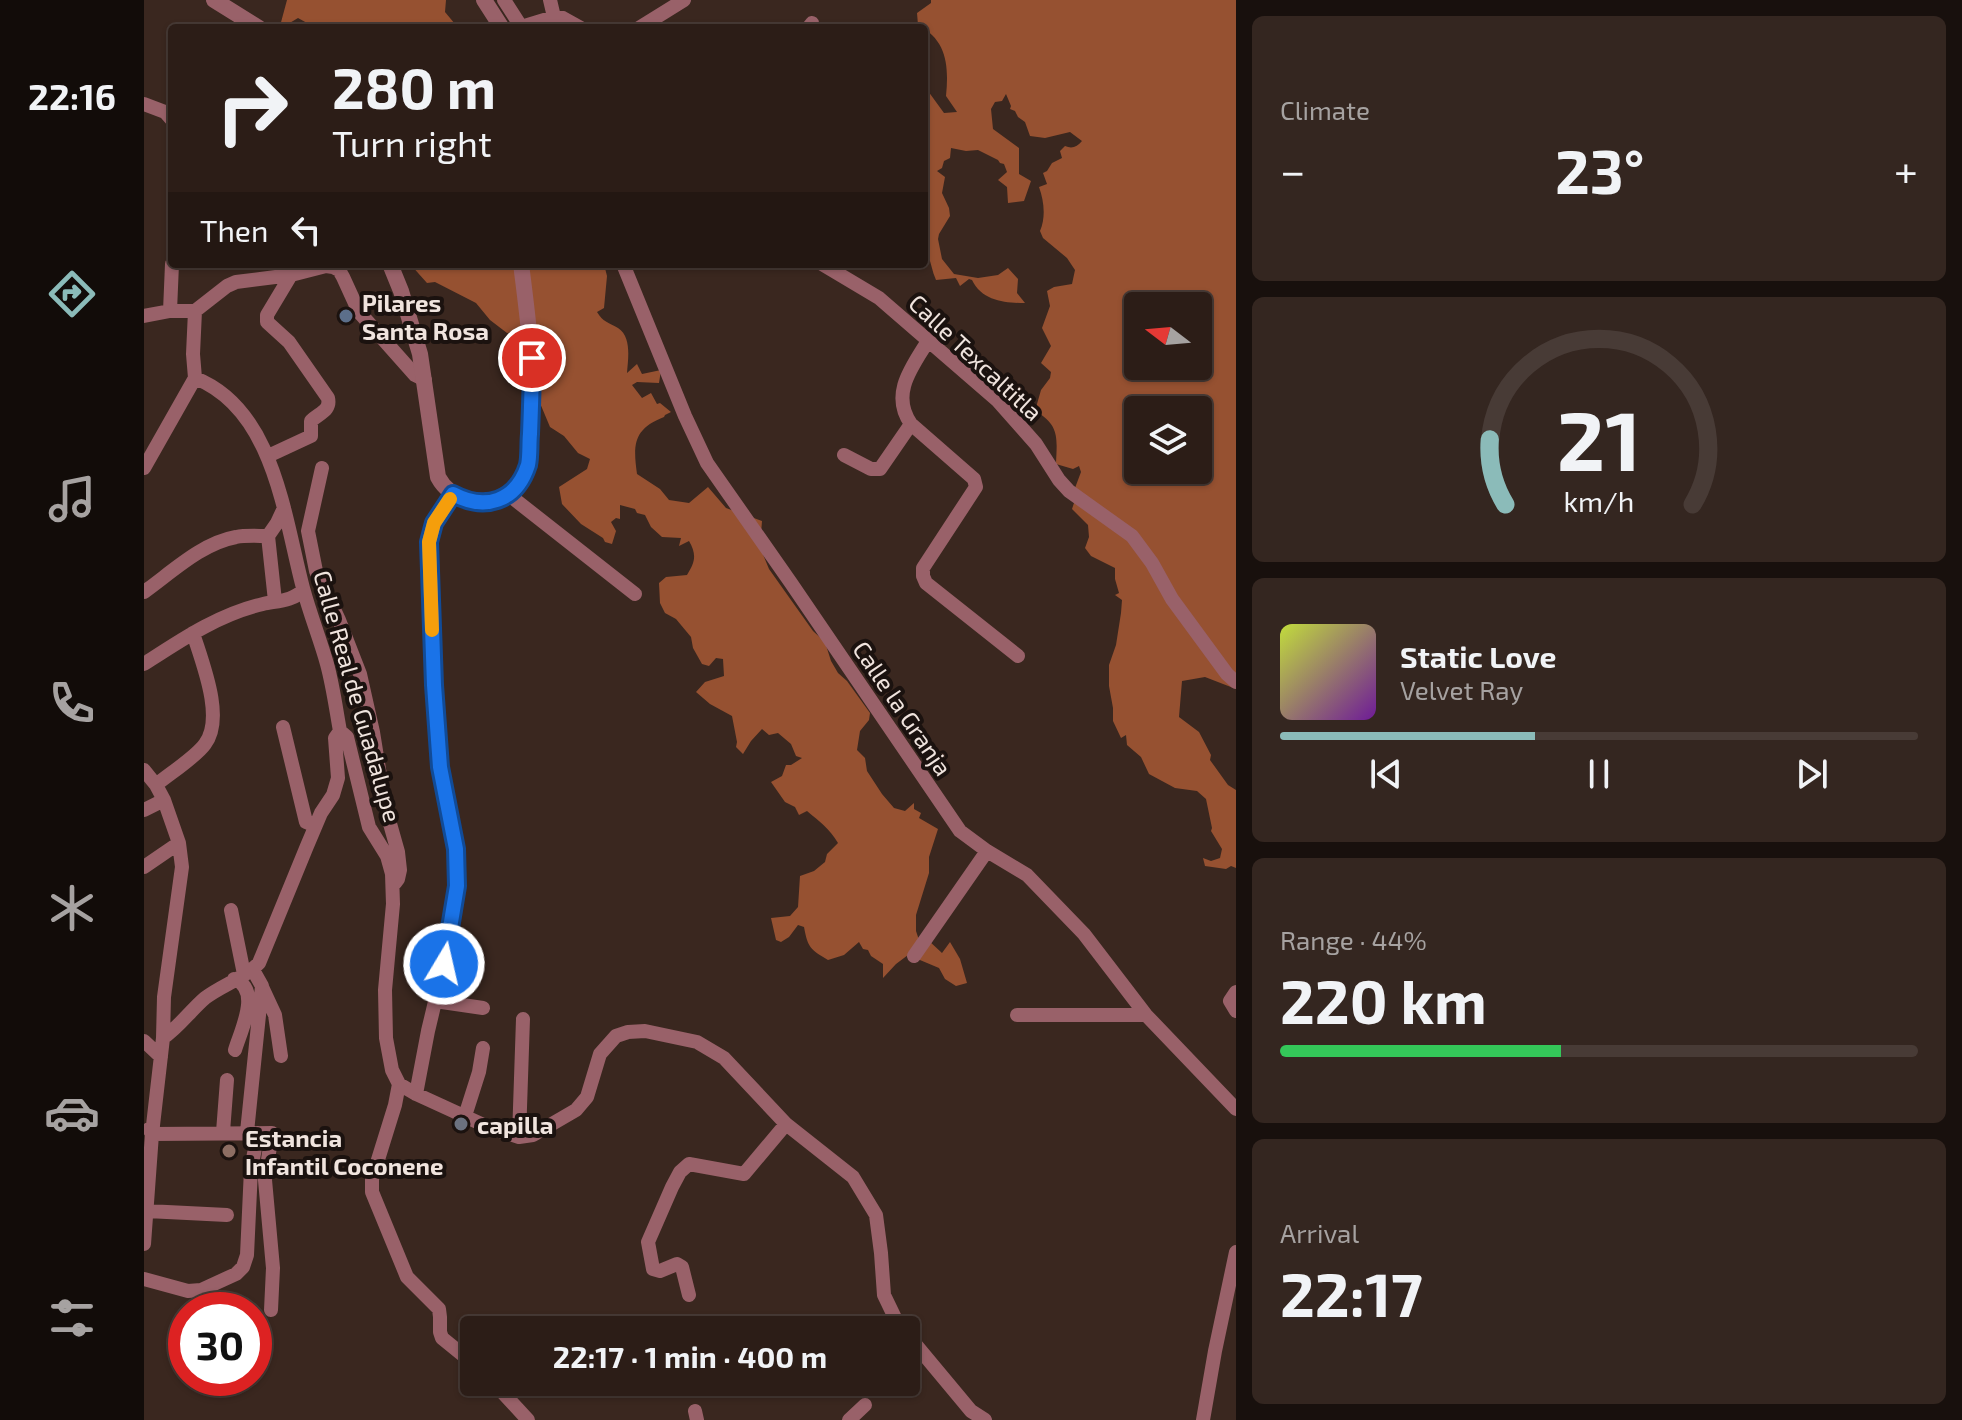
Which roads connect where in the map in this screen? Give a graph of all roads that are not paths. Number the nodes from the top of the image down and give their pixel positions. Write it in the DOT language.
graph roads {
  1 [pos="214,0"];
  2 [pos="484,0"];
  3 [pos="504,0"];
  4 [pos="550,0"];
  5 [pos="684,0"];
  6 [pos="554,17"];
  7 [pos="253,24"];
  8 [pos="499,24"];
  9 [pos="518,24"];
  10 [pos="535,24"];
  11 [pos="574,24"];
  12 [pos="645,24"];
  13 [pos="144,104"];
  14 [pos="168,115"];
  15 [pos="172,268"];
  16 [pos="318,268"];
  17 [pos="335,268"];
  18 [pos="391,268"];
  19 [pos="521,268"];
  20 [pos="625,268"];
  21 [pos="829,268"];
  22 [pos="291,275"];
  23 [pos="170,311"];
  24 [pos="195,311"];
  25 [pos="144,316"];
  26 [pos="928,341"];
  27 [pos="195,378"];
  28 [pos="425,380"];
  29 [pos="911,424"];
  30 [pos="844,455"];
  31 [pos="268,456"];
  32 [pos="144,468"];
  33 [pos="322,468"];
  34 [pos="453,494"];
  35 [pos="509,495"];
  36 [pos="284,508"];
  37 [pos="268,536"];
  38 [pos="303,590"];
  39 [pos="144,592"];
  40 [pos="635,594"];
  41 [pos="275,601"];
  42 [pos="193,633"];
  43 [pos="1018,656"];
  44 [pos="144,664"];
  45 [pos="1236,682"];
  46 [pos="283,727"];
  47 [pos="340,731"];
  48 [pos="148,775"];
  49 [pos="164,800"];
  50 [pos="144,810"];
  51 [pos="317,822"];
  52 [pos="179,843"];
  53 [pos="987,851"];
  54 [pos="144,867"];
  55 [pos="392,887"];
  56 [pos="231,910"];
  57 [pos="914,956"];
  58 [pos="244,974"];
  59 [pos="262,986"];
  60 [pos="1236,992"];
  61 [pos="435,1001"];
  62 [pos="483,1008"];
  63 [pos="1236,1011"];
  64 [pos="1017,1015"];
  65 [pos="1146,1015"];
  66 [pos="523,1019"];
  67 [pos="163,1038"];
  68 [pos="144,1041"];
  69 [pos="483,1048"];
  70 [pos="235,1050"];
  71 [pos="281,1056"];
  72 [pos="161,1057"];
  73 [pos="227,1080"];
  74 [pos="399,1084"];
  75 [pos="416,1094"];
  76 [pos="1236,1109"];
  77 [pos="465,1116"];
  78 [pos="786,1124"];
  79 [pos="148,1128"];
  80 [pos="223,1132"];
  81 [pos="253,1132"];
  82 [pos="519,1137"];
  83 [pos="147,1211"];
  84 [pos="227,1215"];
  85 [pos="144,1244"];
  86 [pos="1236,1252"];
  87 [pos="144,1279"];
  88 [pos="272,1292"];
  89 [pos="689,1295"];
  90 [pos="894,1316"];
  91 [pos="920,1350"];
  92 [pos="460,1353"];
  93 [pos="506,1396"];
  94 [pos="865,1405"];
  95 [pos="528,1420"];
  96 [pos="849,1420"];
  97 [pos="985,1420"];
  98 [pos="1203,1420"];
  1 -- 7 [label="street"];
  2 -- 8 [label="street"];
  3 -- 9 [label="street"];
  4 -- 6 [label="street"];
  5 -- 12 [label="street"];
  6 -- 10 [label="street"];
  6 -- 11 [label="street"];
  13 -- 14 [label="street"];
  15 -- 23 [label="street"];
  16 -- 22 [label="street"];
  17 -- 28 [label="street"];
  18 -- 28 [label="street"];
  19 -- 35 [label="street"];
  20 -- 53 [label="street, Calle la Granja"];
  21 -- 26 [label="street, Calle Texcaltitla"];
  22 -- 24 [label="street"];
  22 -- 31 [label="street"];
  23 -- 24 [label="street"];
  23 -- 25 [label="street"];
  24 -- 27 [label="street"];
  26 -- 29 [label="street"];
  26 -- 45 [label="street, Calle Texcaltitla"];
  27 -- 31 [label="street, Calle Real de Guadalupe"];
  27 -- 32 [label="street"];
  28 -- 34 [label="street"];
  29 -- 30 [label="street"];
  29 -- 43 [label="street"];
  31 -- 36 [label="street, Calle Real de Guadalupe"];
  33 -- 55 [label="street"];
  34 -- 35 [label="street"];
  34 -- 61 [label="street"];
  35 -- 40 [label="street"];
  36 -- 37 [label="street"];
  36 -- 38 [label="street, Calle Real de Guadalupe"];
  37 -- 39 [label="street"];
  37 -- 41 [label="street"];
  38 -- 41 [label="street"];
  38 -- 47 [label="street, Calle Real de Guadalupe"];
  41 -- 42 [label="street"];
  42 -- 44 [label="street"];
  42 -- 48 [label="street"];
  46 -- 51 [label="street"];
  47 -- 51 [label="street"];
  47 -- 55 [label="street, Calle Real de Guadalupe"];
  48 -- 49 [label="street"];
  49 -- 50 [label="street"];
  49 -- 52 [label="street"];
  51 -- 58 [label="street"];
  52 -- 54 [label="street"];
  52 -- 67 [label="street"];
  53 -- 57 [label="street"];
  53 -- 65 [label="street, Calle la Granja"];
  55 -- 74 [label="street, Calle Real de Guadalupe"];
  56 -- 58 [label="street"];
  58 -- 59 [label="street"];
  58 -- 67 [label="street"];
  58 -- 70 [label="street"];
  59 -- 71 [label="street"];
  59 -- 81 [label="street"];
  60 -- 63 [label="street"];
  61 -- 62 [label="street"];
  61 -- 75 [label="street"];
  64 -- 65 [label="street"];
  65 -- 76 [label="street, Calle la Granja"];
  66 -- 82 [label="street"];
  67 -- 72 [label="street"];
  68 -- 72 [label="street"];
  69 -- 77 [label="street"];
  72 -- 79 [label="street"];
  73 -- 80 [label="street"];
  74 -- 75 [label="street"];
  74 -- 92 [label="street"];
  75 -- 77 [label="street"];
  77 -- 82 [label="street"];
  78 -- 82 [label="street"];
  78 -- 89 [label="street"];
  78 -- 90 [label="street"];
  79 -- 80 [label="street"];
  79 -- 83 [label="street"];
  80 -- 81 [label="street"];
  81 -- 87 [label="street"];
  81 -- 88 [label="street"];
  83 -- 84 [label="street"];
  83 -- 85 [label="street"];
  86 -- 98 [label="street"];
  91 -- 97 [label="street"];
  93 -- 95 [label="street"];
  94 -- 96 [label="street"];
}
